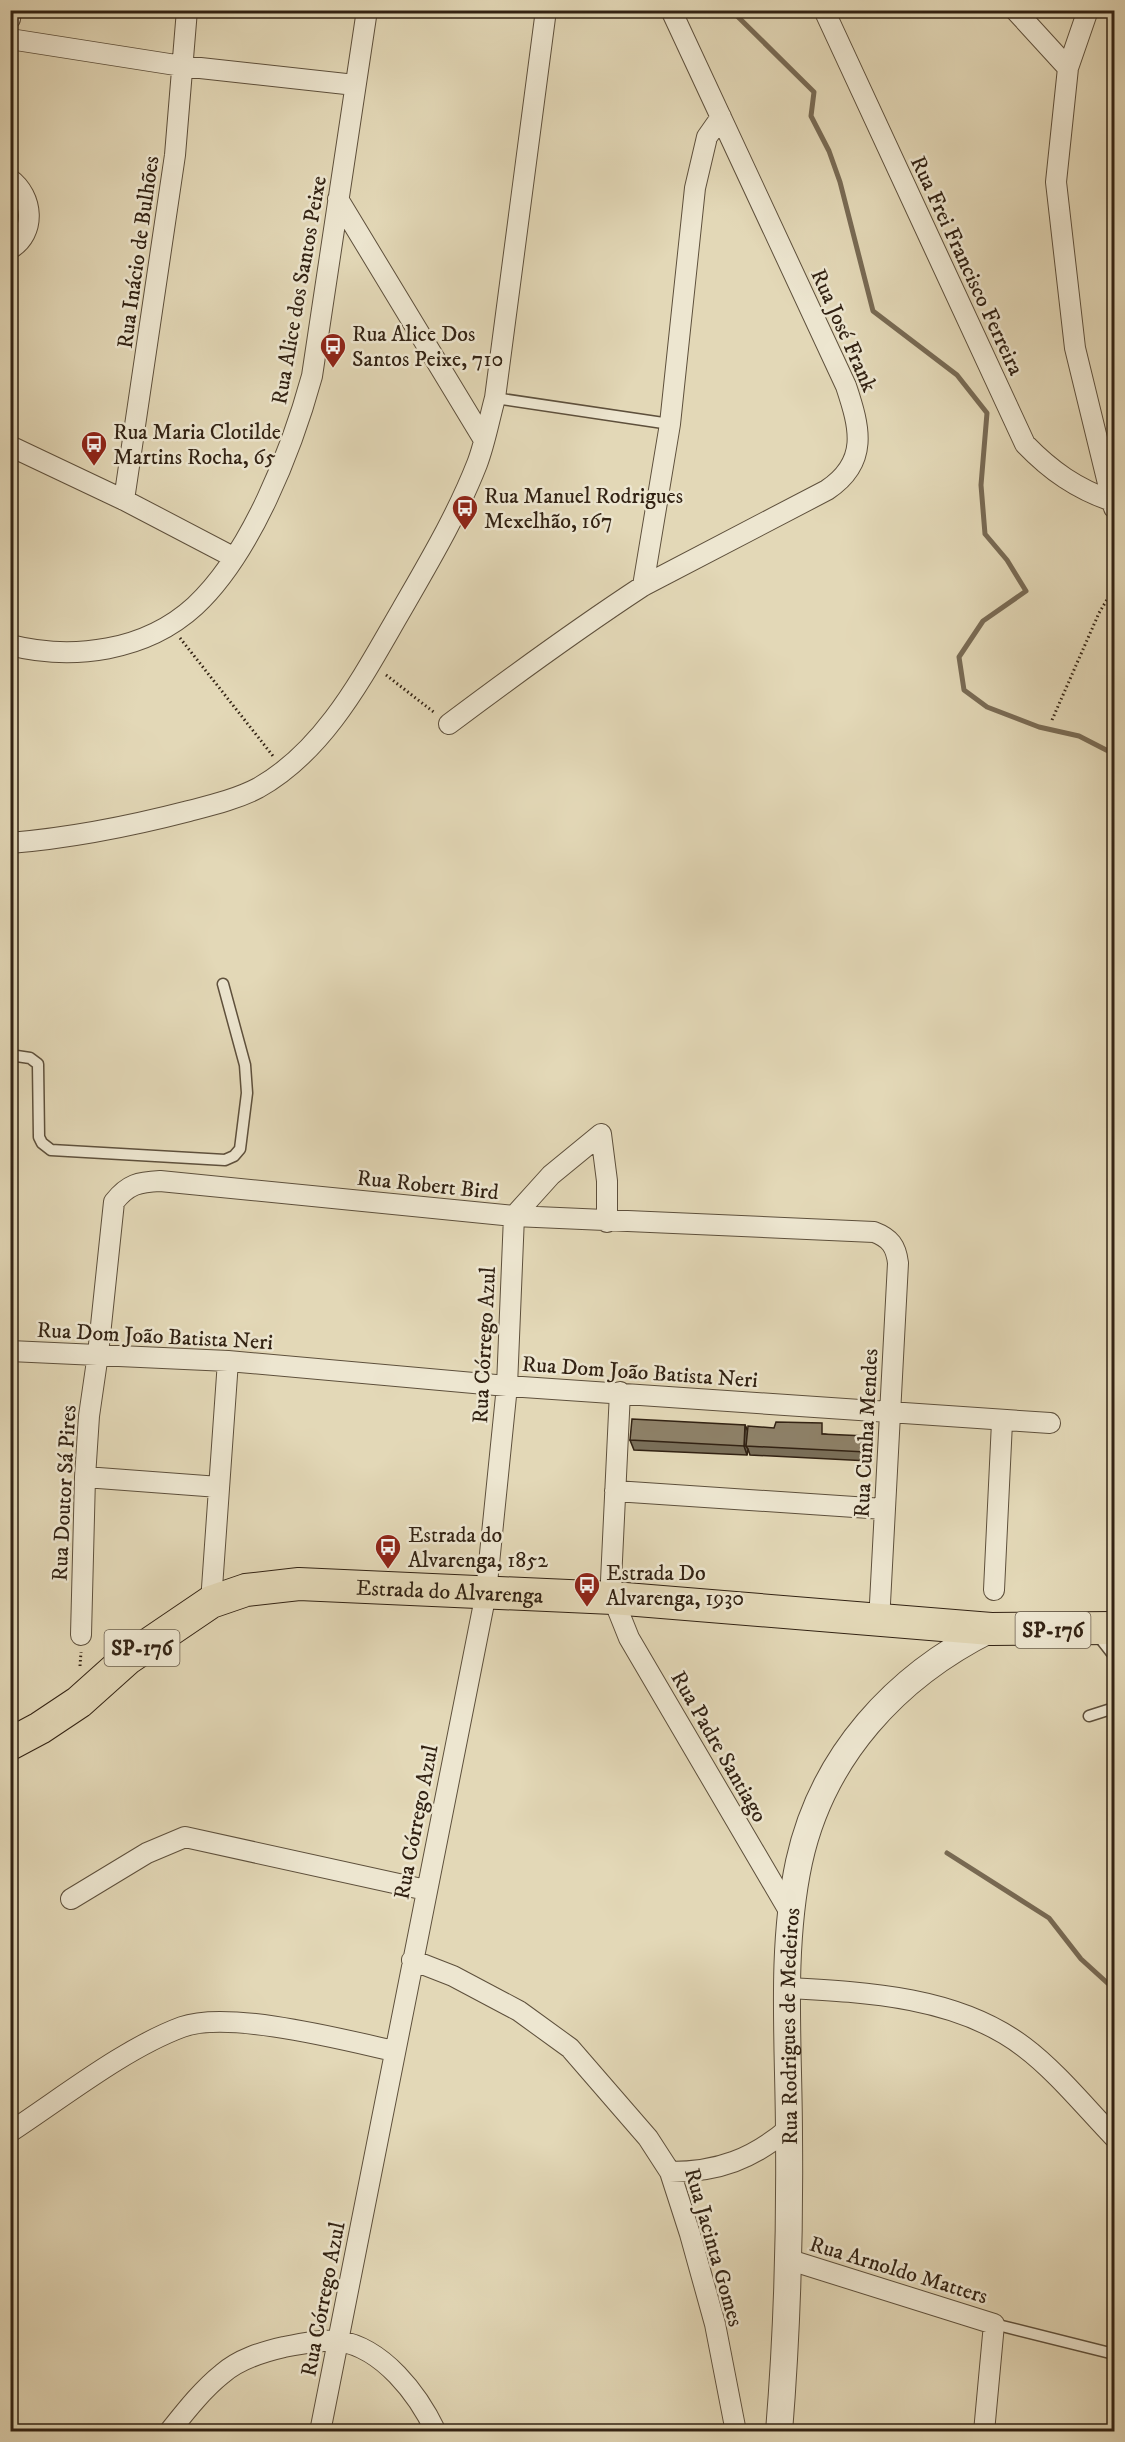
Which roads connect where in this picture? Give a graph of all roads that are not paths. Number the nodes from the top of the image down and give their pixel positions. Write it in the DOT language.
graph roads {
  1 [pos="11,10"];
  2 [pos="187,10"];
  3 [pos="367,10"];
  4 [pos="546,10"];
  5 [pos="671,10"];
  6 [pos="824,10"];
  7 [pos="1015,10"];
  8 [pos="1088,10"];
  9 [pos="10,19"];
  10 [pos="10,39"];
  11 [pos="182,66"];
  12 [pos="1068,68"];
  13 [pos="355,86"];
  14 [pos="721,117"];
  15 [pos="10,179"];
  16 [pos="339,199"];
  17 [pos="10,249"];
  18 [pos="495,398"];
  19 [pos="670,424"];
  20 [pos="484,440"];
  21 [pos="10,446"];
  22 [pos="124,500"];
  23 [pos="1113,504"];
  24 [pos="233,557"];
  25 [pos="643,586"];
  26 [pos="10,645"];
  27 [pos="449,724"];
  28 [pos="10,843"];
  29 [pos="223,984"];
  30 [pos="10,1054"];
  31 [pos="514,1216"];
  32 [pos="607,1222"];
  33 [pos="894,1247"];
  34 [pos="10,1351"];
  35 [pos="98,1354"];
  36 [pos="228,1361"];
  37 [pos="507,1386"];
  38 [pos="620,1392"];
  39 [pos="891,1413"];
  40 [pos="1002,1422"];
  41 [pos="1050,1423"];
  42 [pos="84,1477"];
  43 [pos="219,1488"];
  44 [pos="615,1491"];
  45 [pos="885,1509"];
  46 [pos="994,1590"];
  47 [pos="486,1593"];
  48 [pos="613,1598"];
  49 [pos="211,1602"];
  50 [pos="879,1622"];
  51 [pos="942,1626"];
  52 [pos="1103,1628"];
  53 [pos="991,1629"];
  54 [pos="81,1635"];
  55 [pos="1114,1656"];
  56 [pos="928,1666"];
  57 [pos="1114,1708"];
  58 [pos="1089,1716"];
  59 [pos="10,1744"];
  60 [pos="426,1890"];
  61 [pos="71,1899"];
  62 [pos="792,1916"];
  63 [pos="412,1960"];
  64 [pos="788,1988"];
  65 [pos="394,2052"];
  66 [pos="789,2128"];
  67 [pos="10,2132"];
  68 [pos="1114,2137"];
  69 [pos="670,2172"];
  70 [pos="790,2260"];
  71 [pos="994,2324"];
  72 [pos="339,2341"];
  73 [pos="1114,2354"];
  74 [pos="735,2428"];
  75 [pos="169,2432"];
  76 [pos="320,2432"];
  77 [pos="436,2432"];
  78 [pos="779,2432"];
  79 [pos="984,2432"];
  1 -- 9 [label="street"];
  2 -- 11 [label="street, Rua Inácio de Bulhões"];
  3 -- 13 [label="street, Rua Alice dos Santos Peixe"];
  4 -- 18 [label="street"];
  5 -- 14 [label="street, Rua José Frank"];
  6 -- 23 [label="street, Rua Frei Francisco Ferreira"];
  7 -- 12 [label="street"];
  8 -- 12 [label="street"];
  10 -- 11 [label="street"];
  11 -- 13 [label="street"];
  11 -- 22 [label="street, Rua Inácio de Bulhões"];
  12 -- 23 [label="street"];
  13 -- 16 [label="street, Rua Alice dos Santos Peixe"];
  14 -- 19 [label="street"];
  14 -- 25 [label="street, Rua José Frank"];
  15 -- 17 [label="street"];
  16 -- 20 [label="street"];
  16 -- 24 [label="street, Rua Alice dos Santos Peixe"];
  18 -- 19 [label="lane"];
  18 -- 20 [label="street"];
  19 -- 25 [label="street"];
  20 -- 28 [label="street"];
  21 -- 22 [label="street"];
  22 -- 24 [label="street"];
  24 -- 26 [label="street, Rua Alice dos Santos Peixe"];
  25 -- 27 [label="street, Rua José Frank"];
  29 -- 30 [label="lane"];
  31 -- 32 [label="street, Rua Robert Bird"];
  31 -- 32 [label="street"];
  31 -- 35 [label="street, Rua Robert Bird"];
  31 -- 37 [label="street, Rua Córrego Azul"];
  32 -- 33 [label="street, Rua Robert Bird"];
  33 -- 39 [label="street, Rua Cunha Mendes"];
  34 -- 35 [label="street, Rua Dom João Batista Neri"];
  35 -- 36 [label="street, Rua Dom João Batista Neri"];
  35 -- 42 [label="street, Rua Doutor Sá Pires"];
  36 -- 37 [label="street, Rua Dom João Batista Neri"];
  36 -- 43 [label="street"];
  37 -- 38 [label="street, Rua Dom João Batista Neri"];
  37 -- 47 [label="street, Rua Córrego Azul"];
  38 -- 39 [label="street, Rua Dom João Batista Neri"];
  38 -- 44 [label="street, Rua Padre Santiago"];
  39 -- 40 [label="street, Rua Dom João Batista Neri"];
  39 -- 45 [label="street, Rua Cunha Mendes"];
  40 -- 41 [label="street, Rua Dom João Batista Neri"];
  40 -- 46 [label="street"];
  42 -- 43 [label="street"];
  42 -- 54 [label="street, Rua Doutor Sá Pires"];
  43 -- 49 [label="street"];
  44 -- 45 [label="street"];
  44 -- 48 [label="street, Rua Padre Santiago"];
  45 -- 50 [label="street, Rua Cunha Mendes"];
  47 -- 48 [label="main road, Estrada do Alvarenga / SP-176"];
  47 -- 49 [label="main road, Estrada do Alvarenga / SP-176"];
  47 -- 60 [label="street, Rua Córrego Azul"];
  48 -- 50 [label="main road, Estrada do Alvarenga / SP-176"];
  48 -- 62 [label="street, Rua Padre Santiago"];
  49 -- 59 [label="main road, Estrada do Alvarenga / SP-176"];
  50 -- 51 [label="main road, Estrada do Alvarenga / SP-176"];
  51 -- 53 [label="main road, Estrada do Alvarenga / SP-176"];
  51 -- 56 [label="street, Rua Rodrigues de Medeiros"];
  52 -- 53 [label="main road, Estrada do Alvarenga / SP-176"];
  52 -- 55 [label="lane"];
  53 -- 56 [label="street, Rua Rodrigues de Medeiros"];
  56 -- 62 [label="street, Rua Rodrigues de Medeiros"];
  57 -- 58 [label="lane"];
  60 -- 61 [label="street"];
  60 -- 63 [label="street, Rua Córrego Azul"];
  62 -- 64 [label="street, Rua Rodrigues de Medeiros"];
  63 -- 65 [label="street, Rua Córrego Azul"];
  63 -- 69 [label="street, Rua Jacinta Gomes"];
  64 -- 66 [label="street, Rua Rodrigues de Medeiros"];
  64 -- 68 [label="street"];
  65 -- 67 [label="street"];
  65 -- 72 [label="street, Rua Córrego Azul"];
  66 -- 69 [label="street"];
  66 -- 70 [label="street, Rua Rodrigues de Medeiros"];
  69 -- 74 [label="street, Rua Jacinta Gomes"];
  70 -- 71 [label="street, Rua Arnoldo Matters"];
  70 -- 78 [label="street, Rua Rodrigues de Medeiros"];
  71 -- 73 [label="lane"];
  71 -- 79 [label="street, Rua Arnoldo Matters"];
  72 -- 75 [label="street"];
  72 -- 76 [label="street, Rua Córrego Azul"];
  72 -- 77 [label="street"];
}
